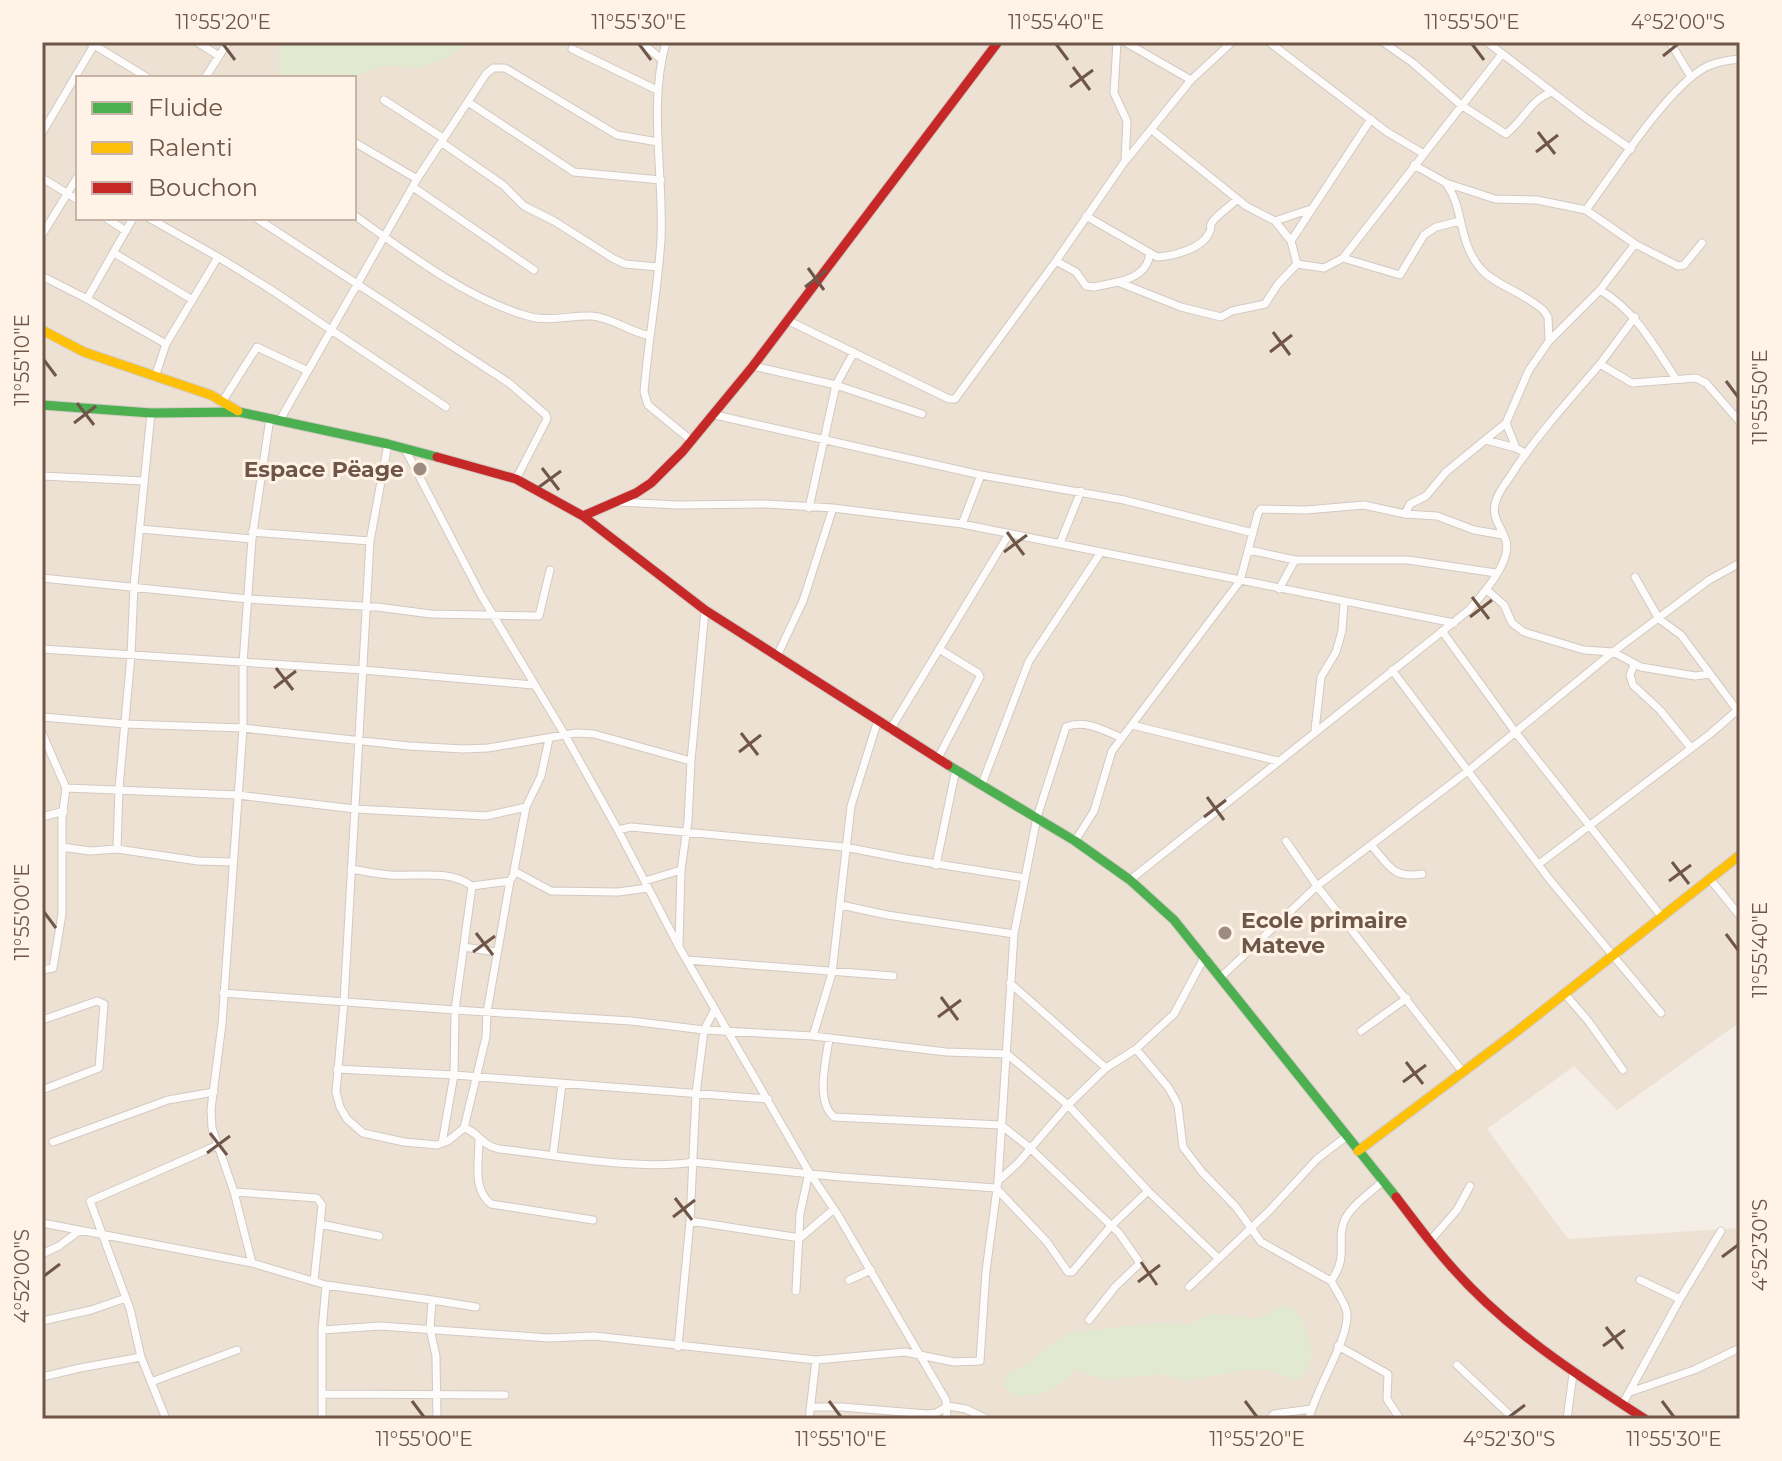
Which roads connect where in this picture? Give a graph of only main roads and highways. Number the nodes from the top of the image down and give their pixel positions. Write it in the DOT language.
graph roads {
  1 [pos="998,42"];
  2 [pos="42,330"];
  3 [pos="42,405"];
  4 [pos="239,412"];
  5 [pos="583,516"];
  6 [pos="1740,855"];
  7 [pos="1358,1151"];
  8 [pos="1645,1419"];
  1 -- 5 [label="main road"];
  2 -- 4 [label="main road"];
  3 -- 4 [label="main road"];
  4 -- 5 [label="main road"];
  5 -- 7 [label="main road"];
  6 -- 7 [label="main road"];
  7 -- 8 [label="main road"];
}
